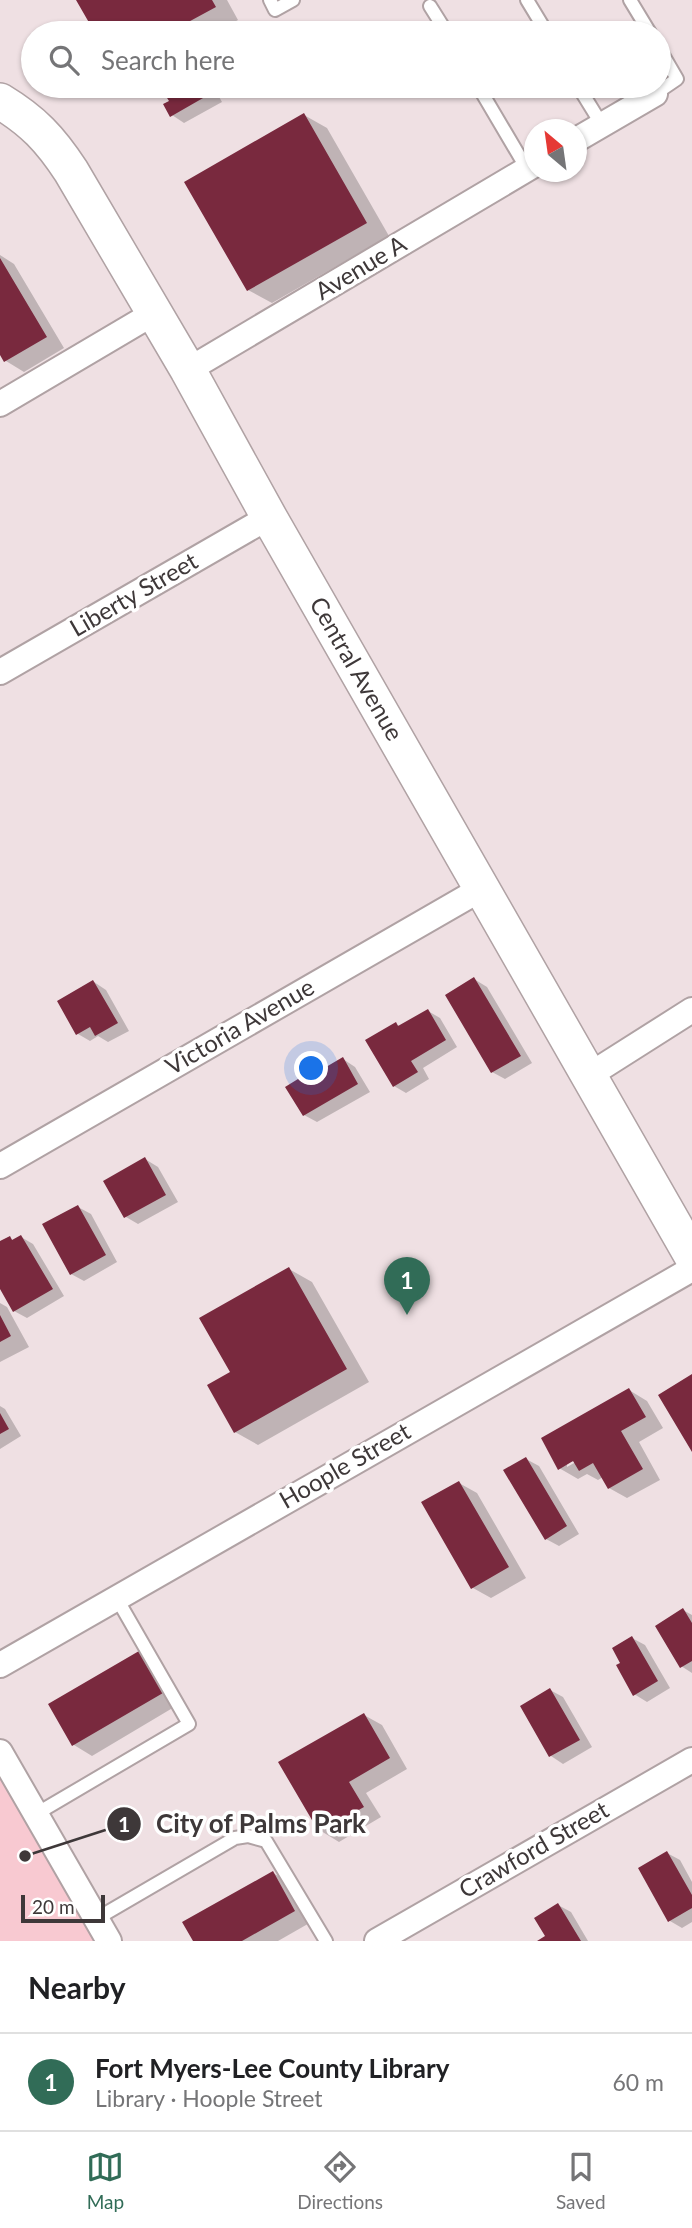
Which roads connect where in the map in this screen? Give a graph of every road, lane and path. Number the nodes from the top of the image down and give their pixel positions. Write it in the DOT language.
graph roads {
  1 [pos="270,0"];
  2 [pos="293,0"];
  3 [pos="527,0"];
  4 [pos="630,0"];
  5 [pos="430,6"];
  6 [pos="439,21"];
  7 [pos="540,21"];
  8 [pos="643,21"];
  9 [pos="671,69"];
  10 [pos="671,83"];
  11 [pos="486,98"];
  12 [pos="585,98"];
  13 [pos="648,98"];
  14 [pos="0,101"];
  15 [pos="602,125"];
  16 [pos="587,134"];
  17 [pos="524,156"];
  18 [pos="524,171"];
  19 [pos="154,313"];
  20 [pos="188,370"];
  21 [pos="0,404"];
  22 [pos="269,517"];
  23 [pos="0,672"];
  24 [pos="481,889"];
  25 [pos="692,1010"];
  26 [pos="589,1076"];
  27 [pos="0,1166"];
  28 [pos="692,1256"];
  29 [pos="692,1269"];
  30 [pos="116,1597"];
  31 [pos="0,1665"];
  32 [pos="0,1752"];
  33 [pos="692,1760"];
  34 [pos="36,1814"];
  35 [pos="96,1919"];
  36 [pos="108,1941"];
  37 [pos="326,1941"];
  38 [pos="377,1941"];
  1 -- 2 [label="lane"];
  3 -- 7 [label="lane"];
  4 -- 8 [label="lane"];
  5 -- 6 [label="lane"];
  9 -- 10 [label="lane"];
  11 -- 17 [label="lane"];
  12 -- 15 [label="lane"];
  13 -- 15 [label="street"];
  14 -- 19 [label="street, Central Avenue"];
  15 -- 16 [label="street"];
  18 -- 20 [label="street, Avenue A"];
  19 -- 20 [label="street, Central Avenue"];
  19 -- 21 [label="street"];
  20 -- 22 [label="street, Central Avenue"];
  22 -- 23 [label="street, Liberty Street"];
  22 -- 24 [label="street, Central Avenue"];
  24 -- 26 [label="street, Central Avenue"];
  24 -- 27 [label="street, Victoria Avenue"];
  25 -- 26 [label="street"];
  26 -- 28 [label="street, Central Avenue"];
  29 -- 30 [label="street, Hoople Street"];
  30 -- 31 [label="street, Hoople Street"];
  30 -- 34 [label="lane"];
  32 -- 34 [label="street"];
  33 -- 38 [label="street, Crawford Street"];
  34 -- 35 [label="street"];
  35 -- 36 [label="street"];
  35 -- 37 [label="lane"];
}
